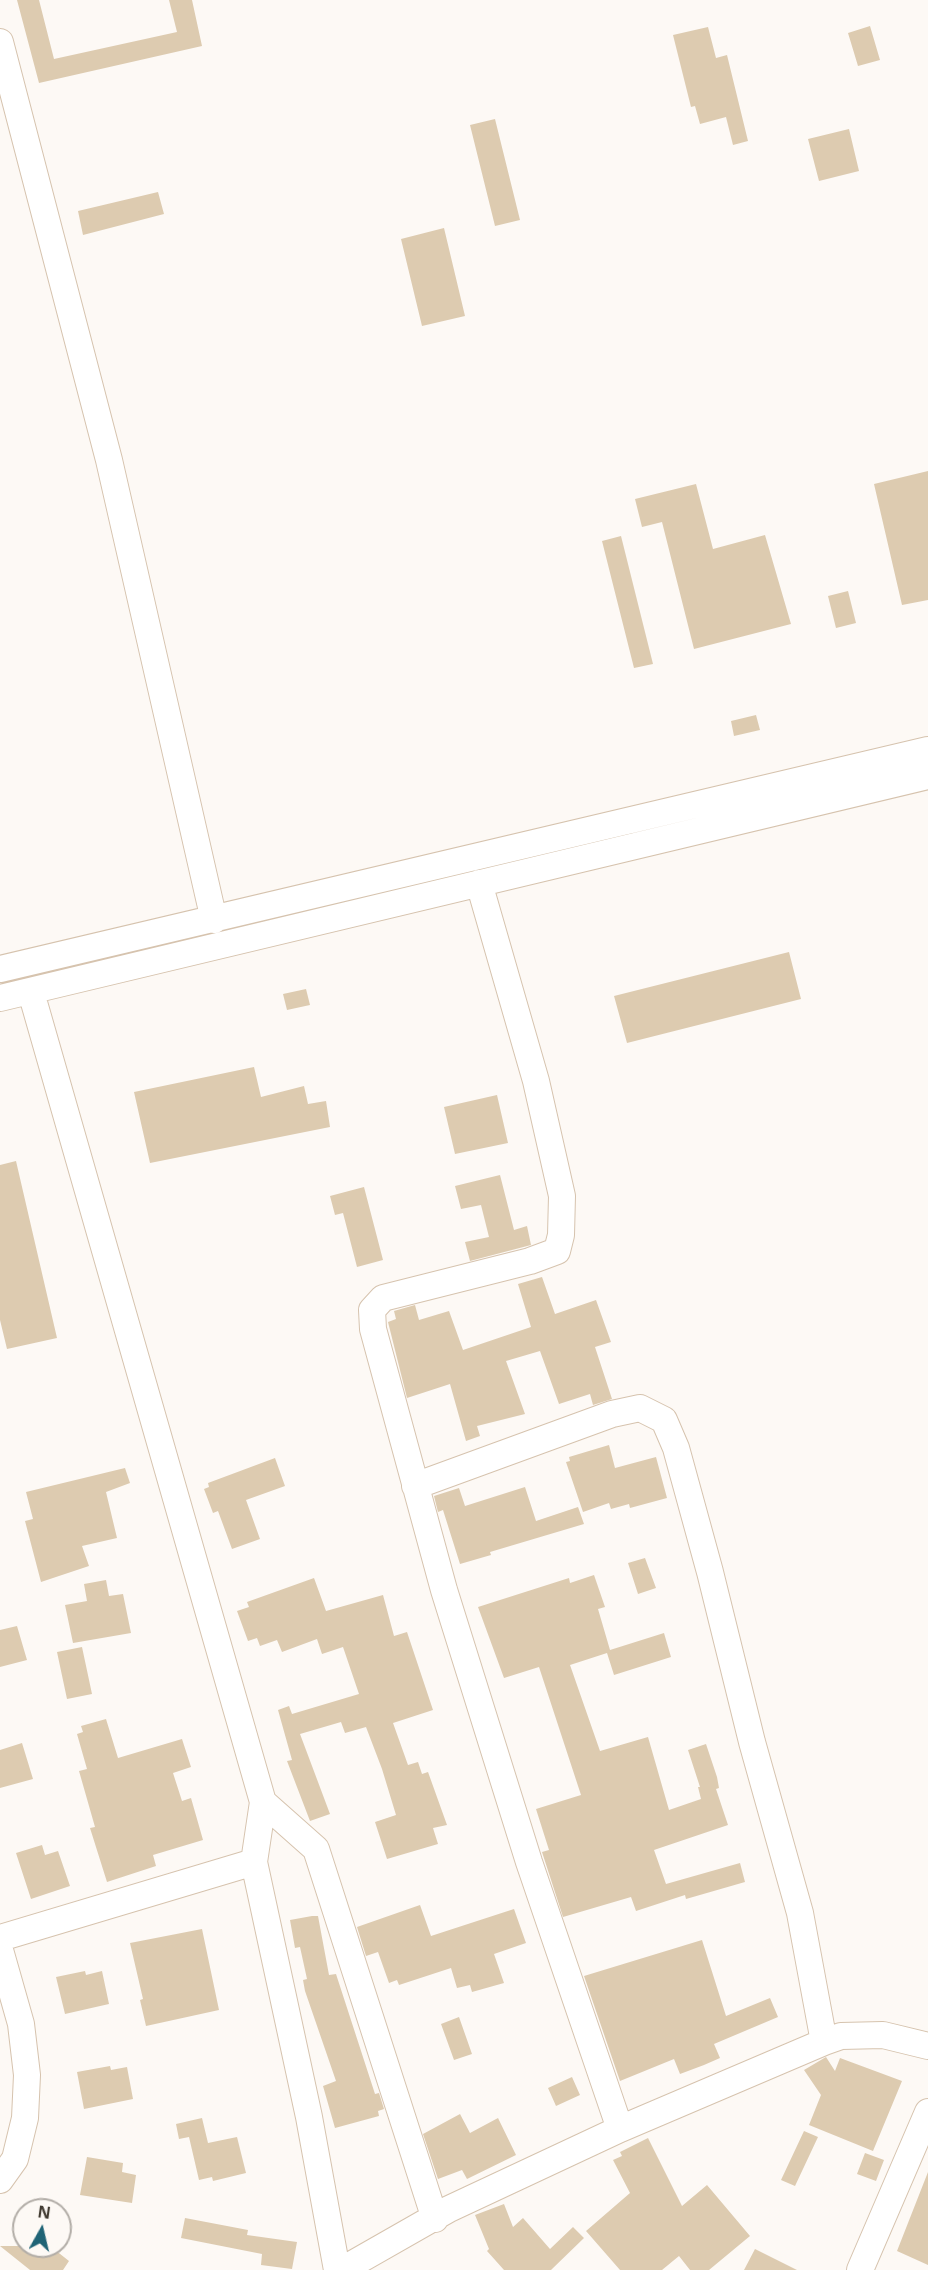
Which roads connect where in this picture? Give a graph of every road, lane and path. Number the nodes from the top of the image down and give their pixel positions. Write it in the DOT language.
graph roads {
  1 [pos="0,42"];
  2 [pos="928,750"];
  3 [pos="928,776"];
  4 [pos="479,882"];
  5 [pos="214,920"];
  6 [pos="0,969"];
  7 [pos="31,992"];
  8 [pos="0,998"];
  9 [pos="415,1486"];
  10 [pos="263,1802"];
  11 [pos="254,1862"];
  12 [pos="0,1938"];
  13 [pos="0,1950"];
  14 [pos="824,2042"];
  15 [pos="928,2046"];
  16 [pos="928,2112"];
  17 [pos="620,2129"];
  18 [pos="0,2180"];
  19 [pos="435,2219"];
  20 [pos="337,2270"];
  21 [pos="342,2270"];
  22 [pos="860,2270"];
  1 -- 5 [label="street"];
  2 -- 5 [label="street"];
  3 -- 4 [label="street"];
  4 -- 7 [label="street"];
  4 -- 9 [label="street"];
  5 -- 6 [label="street"];
  7 -- 8 [label="street"];
  7 -- 10 [label="street"];
  9 -- 14 [label="street"];
  9 -- 17 [label="street"];
  10 -- 11 [label="street"];
  10 -- 19 [label="street"];
  11 -- 12 [label="street"];
  11 -- 20 [label="street"];
  13 -- 18 [label="street"];
  14 -- 15 [label="street"];
  14 -- 17 [label="street"];
  16 -- 22 [label="street"];
  17 -- 19 [label="street"];
  19 -- 21 [label="street"];
}
